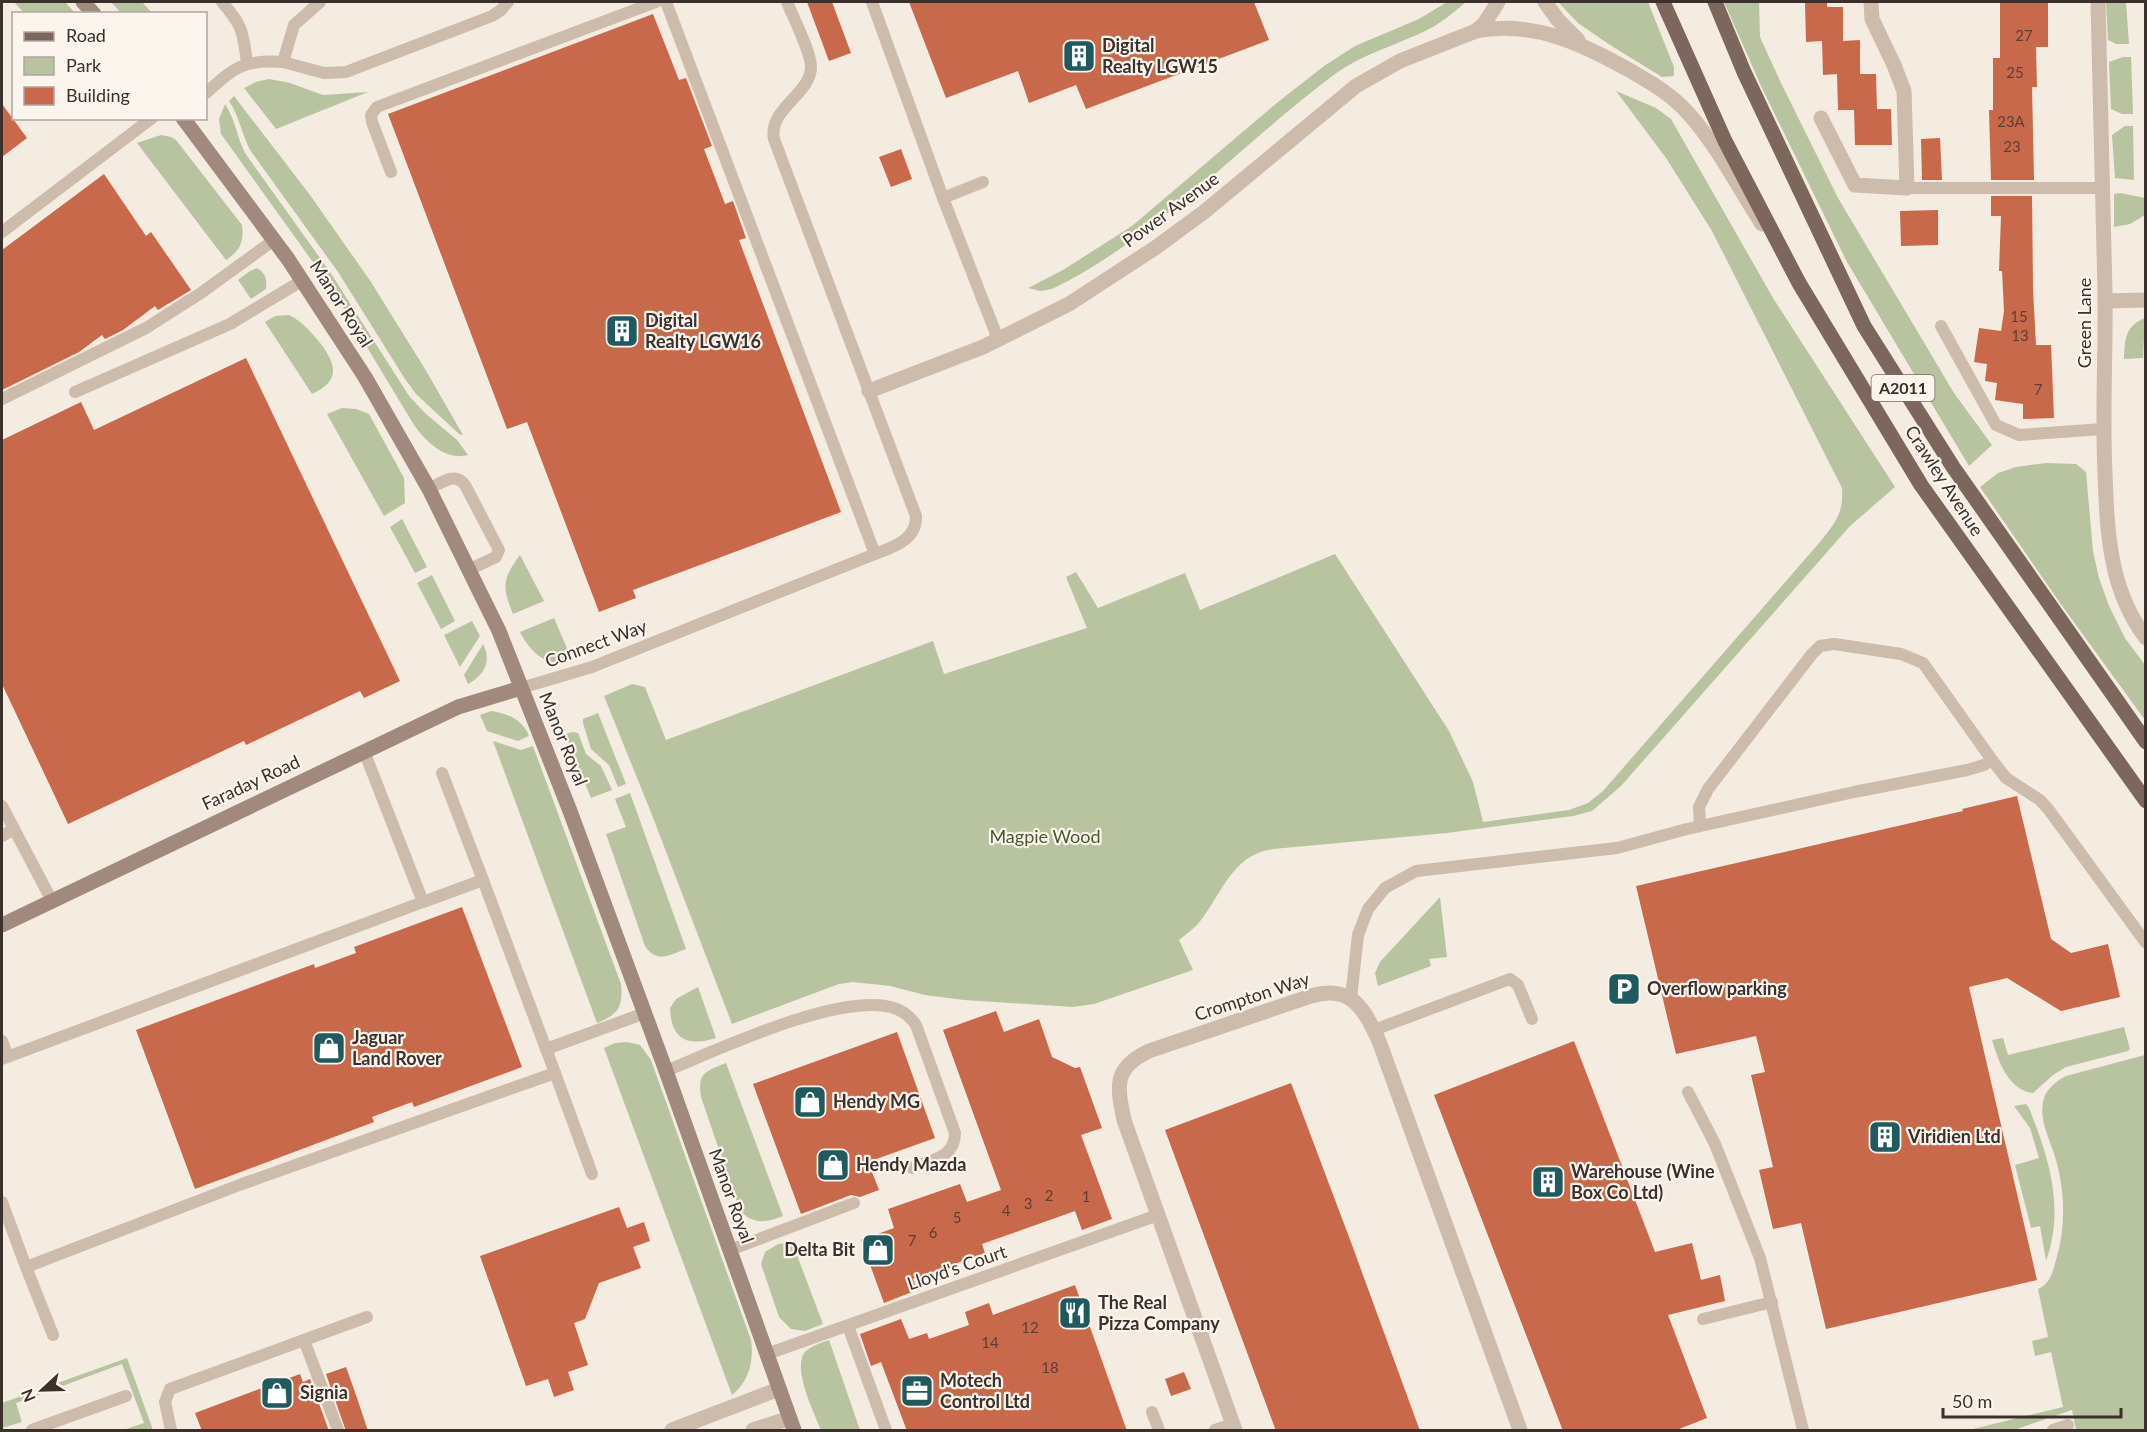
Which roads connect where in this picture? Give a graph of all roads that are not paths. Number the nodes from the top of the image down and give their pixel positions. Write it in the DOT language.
graph roads {
  1 [pos="222,2"];
  2 [pos="320,2"];
  3 [pos="508,2"];
  4 [pos="656,2"];
  5 [pos="666,2"];
  6 [pos="788,2"];
  7 [pos="872,2"];
  8 [pos="1498,2"];
  9 [pos="1545,2"];
  10 [pos="1663,2"];
  11 [pos="1715,2"];
  12 [pos="1871,2"];
  13 [pos="2098,2"];
  14 [pos="1476,32"];
  15 [pos="1585,46"];
  16 [pos="283,62"];
  17 [pos="246,63"];
  18 [pos="207,92"];
  19 [pos="1821,118"];
  20 [pos="149,120"];
  21 [pos="184,120"];
  22 [pos="391,172"];
  23 [pos="983,182"];
  24 [pos="1907,188"];
  25 [pos="2103,188"];
  26 [pos="943,198"];
  27 [pos="2,232"];
  28 [pos="274,240"];
  29 [pos="303,280"];
  30 [pos="1799,283"];
  31 [pos="2145,300"];
  32 [pos="2105,301"];
  33 [pos="1941,326"];
  34 [pos="998,339"];
  35 [pos="869,391"];
  36 [pos="75,392"];
  37 [pos="2,399"];
  38 [pos="2103,429"];
  39 [pos="429,489"];
  40 [pos="875,554"];
  41 [pos="470,569"];
  42 [pos="2145,638"];
  43 [pos="521,688"];
  44 [pos="2145,742"];
  45 [pos="364,751"];
  46 [pos="1992,760"];
  47 [pos="442,773"];
  48 [pos="2145,801"];
  49 [pos="2,806"];
  50 [pos="1700,826"];
  51 [pos="14,829"];
  52 [pos="2,836"];
  53 [pos="483,880"];
  54 [pos="52,901"];
  55 [pos="423,902"];
  56 [pos="2,925"];
  57 [pos="2145,943"];
  58 [pos="1351,998"];
  59 [pos="645,1013"];
  60 [pos="1532,1019"];
  61 [pos="1374,1030"];
  62 [pos="2,1041"];
  63 [pos="546,1048"];
  64 [pos="4,1058"];
  65 [pos="666,1071"];
  66 [pos="555,1073"];
  67 [pos="1688,1092"];
  68 [pos="912,1168"];
  69 [pos="592,1174"];
  70 [pos="2,1202"];
  71 [pos="854,1203"];
  72 [pos="1158,1215"];
  73 [pos="730,1250"];
  74 [pos="26,1267"];
  75 [pos="1772,1302"];
  76 [pos="367,1317"];
  77 [pos="1703,1319"];
  78 [pos="848,1326"];
  79 [pos="52,1335"];
  80 [pos="304,1340"];
  81 [pos="767,1354"];
  82 [pos="779,1389"];
  83 [pos="126,1396"];
  84 [pos="1152,1412"];
  85 [pos="792,1424"];
  86 [pos="2068,1425"];
  87 [pos="1234,1427"];
  88 [pos="32,1431"];
  89 [pos="171,1431"];
  90 [pos="338,1431"];
  91 [pos="672,1431"];
  92 [pos="753,1431"];
  93 [pos="886,1431"];
  94 [pos="1159,1431"];
  95 [pos="1215,1431"];
  96 [pos="1520,1431"];
  97 [pos="1803,1431"];
  98 [pos="2053,1431"];
  1 -- 17 [label="lane"];
  2 -- 16 [label="lane"];
  3 -- 16 [label="lane"];
  4 -- 22 [label="lane"];
  5 -- 40 [label="lane"];
  6 -- 35 [label="lane, Connect Way"];
  7 -- 26 [label="lane"];
  8 -- 14 [label="street"];
  9 -- 15 [label="street"];
  10 -- 30 [label="main road, Crawley Avenue / A2011"];
  11 -- 44 [label="main road, Crawley Avenue / A2011"];
  12 -- 24 [label="street"];
  13 -- 25 [label="street, Green Lane"];
  14 -- 15 [label="street, Power Avenue"];
  14 -- 34 [label="street, Power Avenue"];
  15 -- 30 [label="street"];
  16 -- 17 [label="lane"];
  17 -- 18 [label="lane"];
  19 -- 24 [label="street"];
  20 -- 27 [label="lane"];
  21 -- 28 [label="street, Manor Royal"];
  23 -- 26 [label="lane"];
  24 -- 25 [label="lane"];
  25 -- 32 [label="street, Green Lane"];
  26 -- 34 [label="lane"];
  28 -- 29 [label="street, Manor Royal"];
  28 -- 37 [label="lane"];
  29 -- 36 [label="lane"];
  29 -- 39 [label="street, Manor Royal"];
  30 -- 48 [label="main road, Crawley Avenue / A2011"];
  31 -- 32 [label="street"];
  32 -- 38 [label="street, Green Lane"];
  33 -- 38 [label="lane"];
  34 -- 35 [label="street, Power Avenue"];
  35 -- 40 [label="lane, Connect Way"];
  38 -- 42 [label="street, Green Lane"];
  39 -- 41 [label="street, Manor Royal"];
  39 -- 41 [label="lane"];
  40 -- 43 [label="lane, Connect Way"];
  41 -- 43 [label="street, Manor Royal"];
  43 -- 45 [label="street, Faraday Road"];
  43 -- 59 [label="street, Manor Royal"];
  45 -- 54 [label="street, Faraday Road"];
  45 -- 55 [label="lane"];
  46 -- 50 [label="lane"];
  46 -- 50 [label="lane"];
  46 -- 57 [label="lane"];
  47 -- 53 [label="lane"];
  49 -- 51 [label="lane"];
  50 -- 58 [label="lane"];
  51 -- 52 [label="lane"];
  51 -- 54 [label="lane"];
  53 -- 55 [label="lane"];
  53 -- 63 [label="lane"];
  54 -- 56 [label="street, Faraday Road"];
  55 -- 64 [label="lane"];
  58 -- 61 [label="street"];
  58 -- 72 [label="street, Crompton Way"];
  59 -- 63 [label="lane"];
  59 -- 65 [label="street, Manor Royal"];
  60 -- 61 [label="lane"];
  61 -- 96 [label="street"];
  62 -- 64 [label="lane"];
  63 -- 66 [label="lane"];
  65 -- 68 [label="lane"];
  65 -- 73 [label="street, Manor Royal"];
  66 -- 69 [label="lane"];
  66 -- 74 [label="lane"];
  67 -- 75 [label="lane"];
  70 -- 74 [label="lane"];
  71 -- 73 [label="lane"];
  72 -- 78 [label="lane, Lloyd's Court"];
  72 -- 87 [label="street, Crompton Way"];
  73 -- 81 [label="street, Manor Royal"];
  74 -- 79 [label="lane"];
  75 -- 77 [label="lane"];
  75 -- 97 [label="lane"];
  76 -- 80 [label="lane"];
  78 -- 81 [label="lane, Lloyd's Court"];
  78 -- 93 [label="lane"];
  80 -- 89 [label="lane"];
  80 -- 90 [label="lane"];
  81 -- 82 [label="street, Manor Royal"];
  82 -- 85 [label="street, Manor Royal"];
  82 -- 91 [label="street"];
  83 -- 88 [label="lane"];
  84 -- 94 [label="lane"];
  85 -- 92 [label="street"];
  86 -- 98 [label="lane"];
  87 -- 95 [label="lane"];
}
